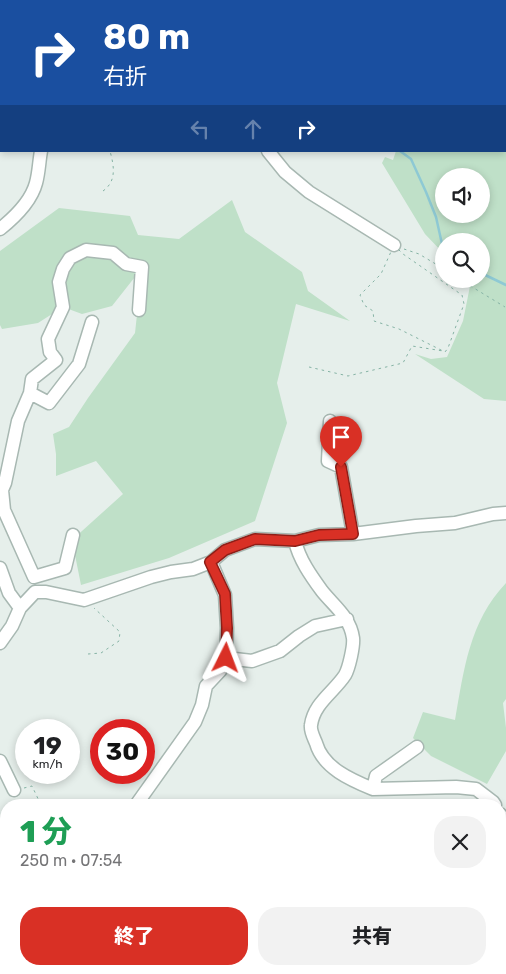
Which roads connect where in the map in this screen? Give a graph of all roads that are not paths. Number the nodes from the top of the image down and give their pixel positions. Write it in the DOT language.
graph roads {
  1 [pos="41,152"];
  2 [pos="269,152"];
  3 [pos="0,229"];
  4 [pos="394,246"];
  5 [pos="138,310"];
  6 [pos="92,322"];
  7 [pos="30,393"];
  8 [pos="330,421"];
  9 [pos="2,482"];
  10 [pos="506,513"];
  11 [pos="353,534"];
  12 [pos="73,535"];
  13 [pos="295,541"];
  14 [pos="210,562"];
  15 [pos="0,568"];
  16 [pos="20,608"];
  17 [pos="347,619"];
  18 [pos="0,643"];
  19 [pos="226,658"];
  20 [pos="417,747"];
  21 [pos="0,761"];
  22 [pos="3,776"];
  23 [pos="373,789"];
  24 [pos="14,790"];
  25 [pos="140,799"];
  26 [pos="489,799"];
  1 -- 3 [label="street"];
  2 -- 4 [label="street"];
  5 -- 7 [label="street"];
  6 -- 7 [label="street"];
  7 -- 9 [label="street"];
  8 -- 11 [label="street"];
  9 -- 12 [label="street"];
  10 -- 11 [label="street"];
  11 -- 13 [label="street"];
  13 -- 14 [label="street"];
  13 -- 17 [label="street"];
  14 -- 16 [label="street"];
  14 -- 19 [label="street"];
  15 -- 16 [label="street"];
  16 -- 18 [label="street"];
  17 -- 19 [label="street"];
  17 -- 23 [label="street"];
  19 -- 25 [label="street"];
  20 -- 23 [label="street"];
  21 -- 22 [label="street"];
  22 -- 24 [label="street"];
  23 -- 26 [label="street"];
}
